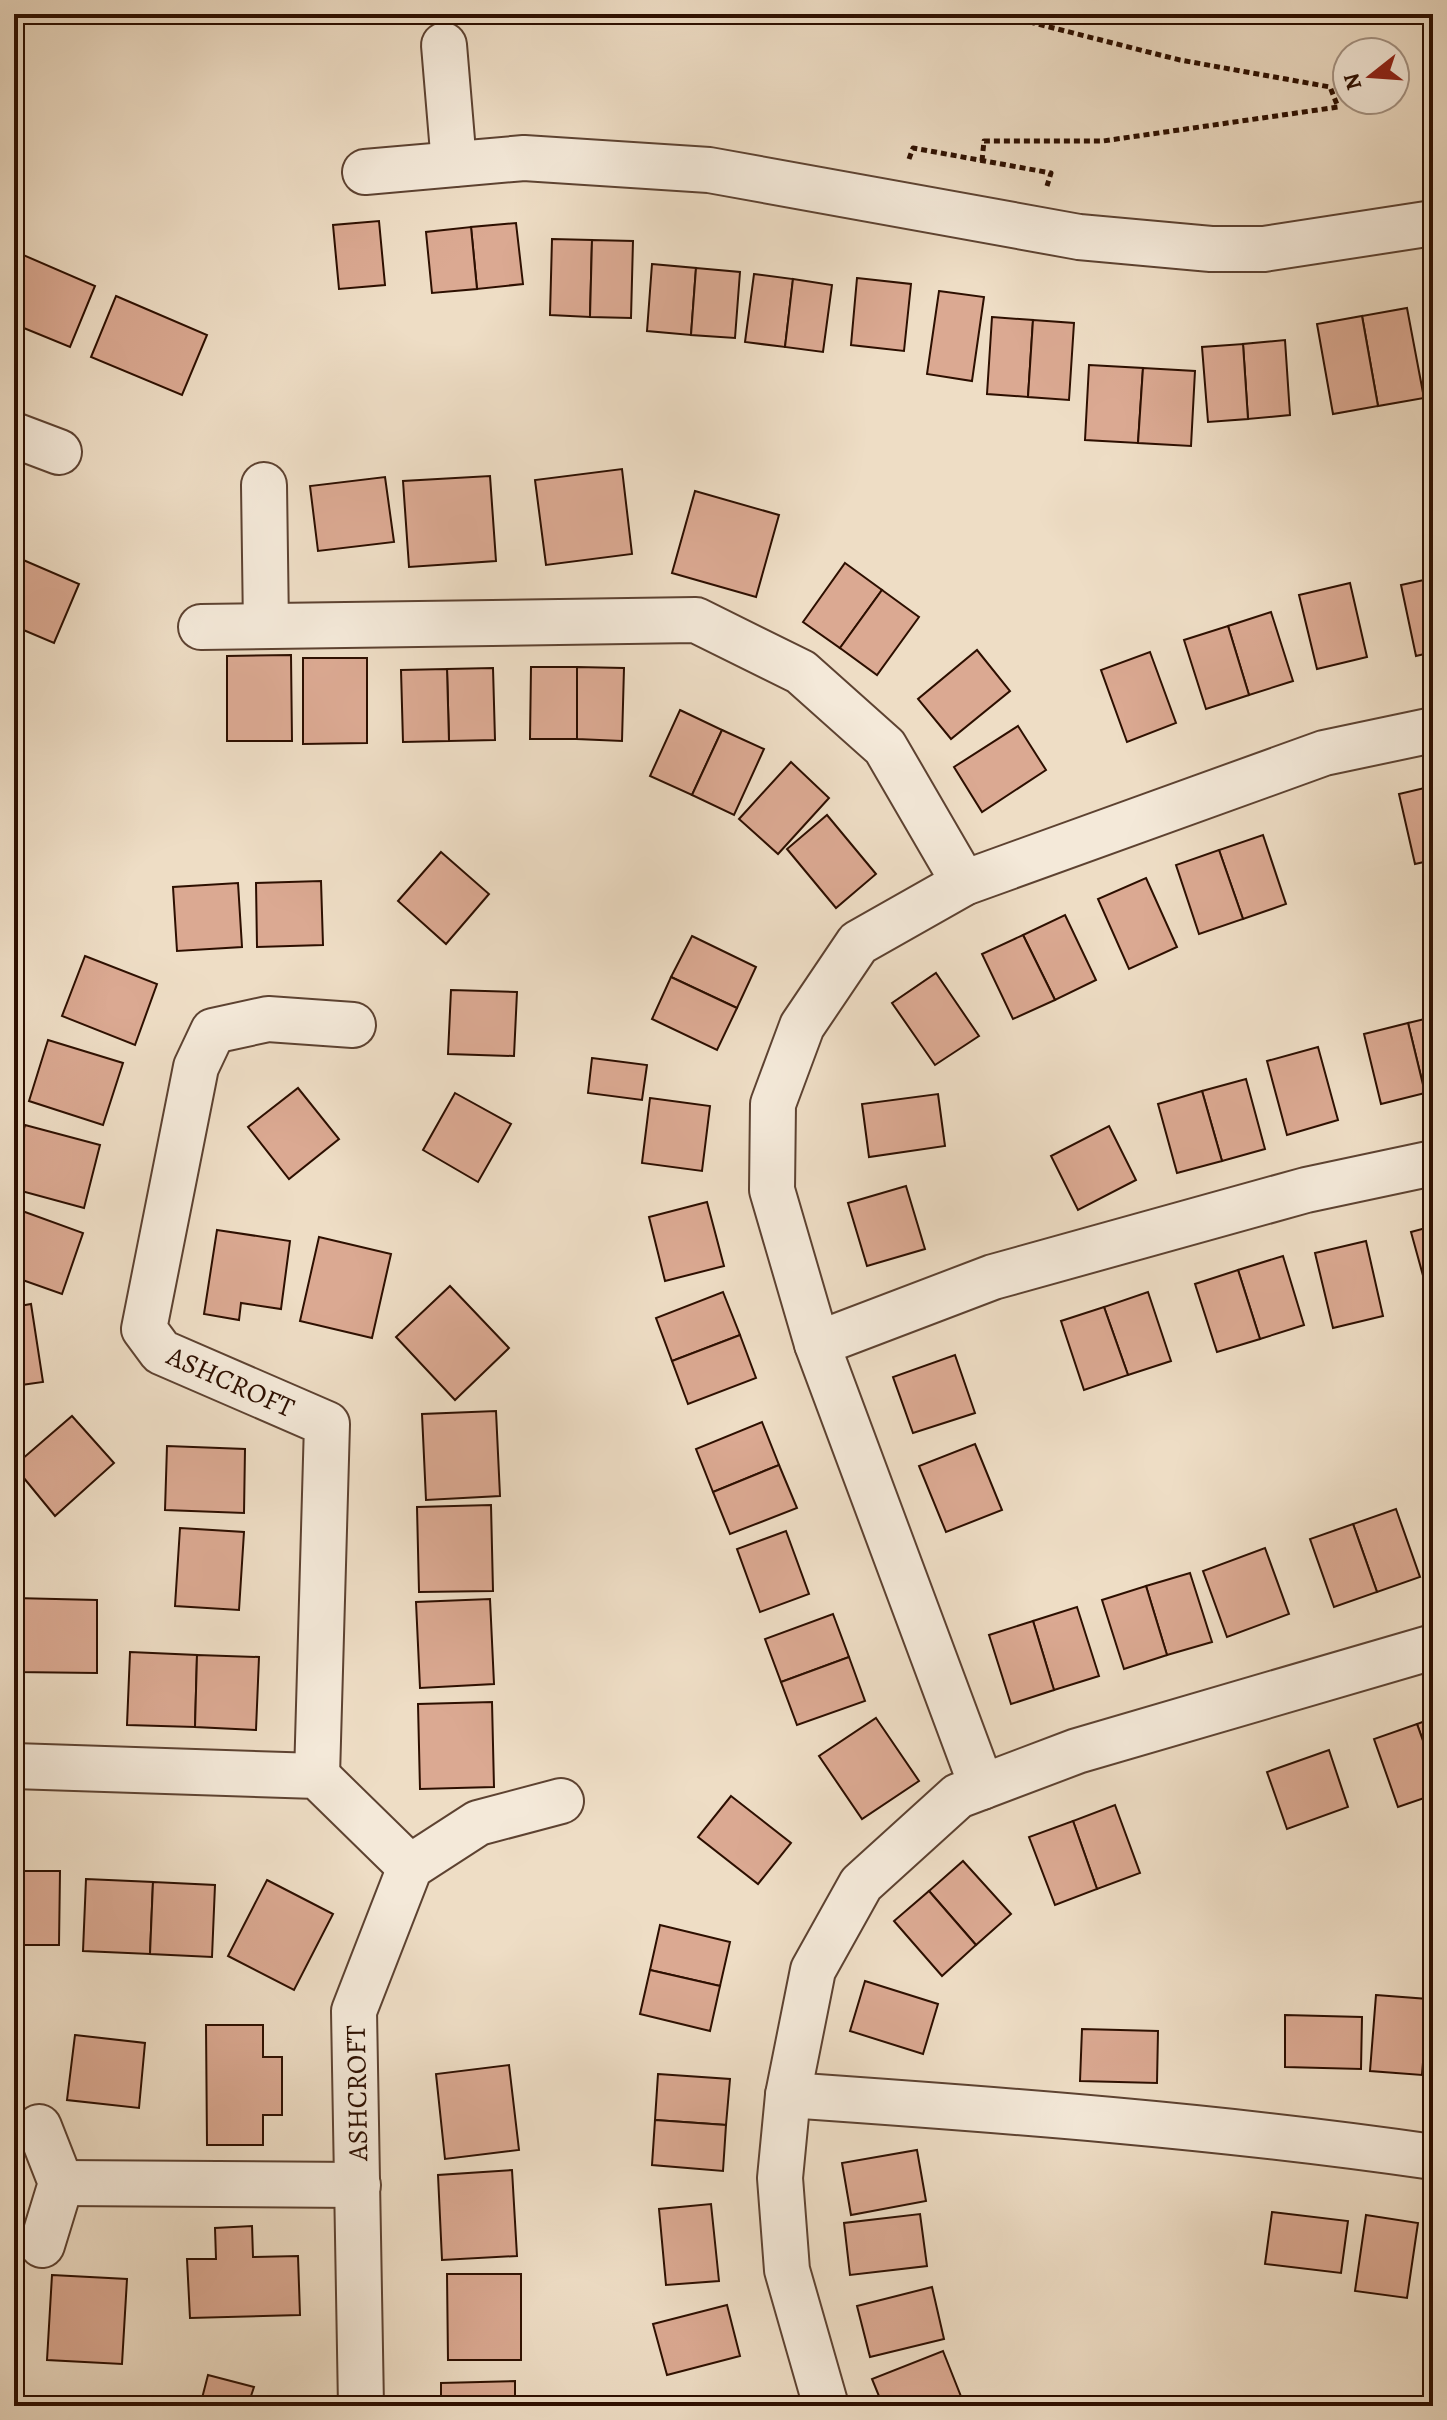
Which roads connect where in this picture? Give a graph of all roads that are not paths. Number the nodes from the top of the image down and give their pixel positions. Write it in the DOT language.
graph roads {
  1 [pos="444,45"];
  2 [pos="454,164"];
  3 [pos="365,172"];
  4 [pos="1433,223"];
  5 [pos="14,435"];
  6 [pos="59,452"];
  7 [pos="264,485"];
  8 [pos="266,626"];
  9 [pos="201,627"];
  10 [pos="1433,730"];
  11 [pos="964,883"];
  12 [pos="353,1025"];
  13 [pos="1433,1163"];
  14 [pos="817,1344"];
  15 [pos="1433,1647"];
  16 [pos="14,1766"];
  17 [pos="317,1776"];
  18 [pos="982,1787"];
  19 [pos="561,1801"];
  20 [pos="410,1867"];
  21 [pos="788,2095"];
  22 [pos="39,2127"];
  23 [pos="1433,2157"];
  24 [pos="61,2183"];
  25 [pos="358,2185"];
  26 [pos="42,2245"];
  27 [pos="361,2406"];
  28 [pos="826,2406"];
  1 -- 2 [label="street"];
  2 -- 3 [label="street"];
  2 -- 4 [label="street"];
  5 -- 6 [label="street"];
  7 -- 8 [label="street"];
  8 -- 9 [label="street"];
  8 -- 11 [label="street"];
  10 -- 11 [label="street"];
  11 -- 14 [label="street"];
  12 -- 17 [label="street, ASHCROFT"];
  13 -- 14 [label="street"];
  14 -- 18 [label="street"];
  15 -- 18 [label="street"];
  16 -- 17 [label="street"];
  17 -- 20 [label="street"];
  18 -- 21 [label="street"];
  19 -- 20 [label="street"];
  20 -- 25 [label="street, ASHCROFT"];
  21 -- 23 [label="street"];
  21 -- 28 [label="street"];
  22 -- 24 [label="street"];
  24 -- 25 [label="street, ASHCROFT"];
  24 -- 26 [label="street"];
  25 -- 27 [label="street, ASHCROFT"];
}
